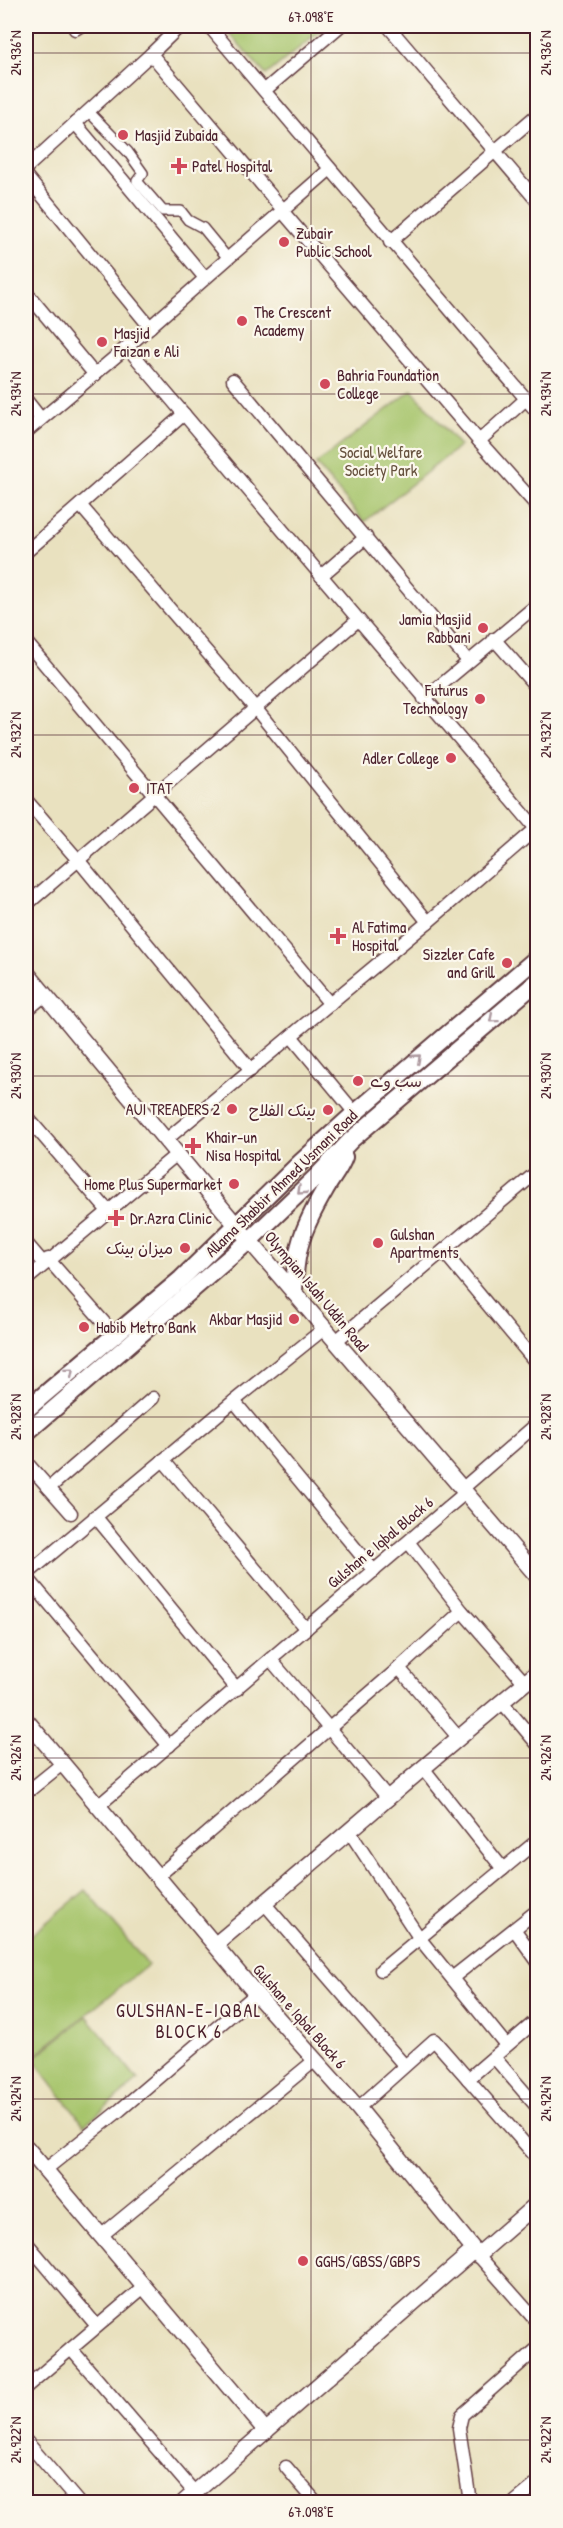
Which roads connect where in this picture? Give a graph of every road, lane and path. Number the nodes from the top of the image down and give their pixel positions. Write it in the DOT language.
graph roads {
  1 [pos="180,26"];
  2 [pos="209,26"];
  3 [pos="340,26"];
  4 [pos="388,26"];
  5 [pos="151,54"];
  6 [pos="265,90"];
  7 [pos="89,112"];
  8 [pos="537,114"];
  9 [pos="75,123"];
  10 [pos="494,150"];
  11 [pos="26,168"];
  12 [pos="330,169"];
  13 [pos="26,176"];
  14 [pos="537,202"];
  15 [pos="284,211"];
  16 [pos="390,242"];
  17 [pos="226,256"];
  18 [pos="205,278"];
  19 [pos="26,292"];
  20 [pos="150,327"];
  21 [pos="127,348"];
  22 [pos="95,375"];
  23 [pos="233,380"];
  24 [pos="526,399"];
  25 [pos="26,400"];
  26 [pos="537,413"];
  27 [pos="184,414"];
  28 [pos="41,419"];
  29 [pos="26,432"];
  30 [pos="479,441"];
  31 [pos="80,505"];
  32 [pos="537,507"];
  33 [pos="366,537"];
  34 [pos="26,552"];
  35 [pos="321,576"];
  36 [pos="537,604"];
  37 [pos="358,620"];
  38 [pos="495,639"];
  39 [pos="26,642"];
  40 [pos="468,661"];
  41 [pos="537,689"];
  42 [pos="424,699"];
  43 [pos="255,709"];
  44 [pos="154,795"];
  45 [pos="26,800"];
  46 [pos="537,829"];
  47 [pos="79,861"];
  48 [pos="26,905"];
  49 [pos="428,922"];
  50 [pos="537,957"];
  51 [pos="26,972"];
  52 [pos="537,981"];
  53 [pos="45,995"];
  54 [pos="330,1004"];
  55 [pos="26,1011"];
  56 [pos="291,1036"];
  57 [pos="251,1070"];
  58 [pos="355,1113"];
  59 [pos="26,1116"];
  60 [pos="167,1139"];
  61 [pos="351,1140"];
  62 [pos="177,1154"];
  63 [pos="537,1171"];
  64 [pos="108,1211"];
  65 [pos="236,1226"];
  66 [pos="250,1240"];
  67 [pos="26,1243"];
  68 [pos="443,1251"];
  69 [pos="46,1261"];
  70 [pos="26,1280"];
  71 [pos="294,1292"];
  72 [pos="325,1328"];
  73 [pos="115,1335"];
  74 [pos="336,1341"];
  75 [pos="537,1365"];
  76 [pos="153,1398"];
  77 [pos="234,1401"];
  78 [pos="26,1410"];
  79 [pos="537,1424"];
  80 [pos="26,1433"];
  81 [pos="163,1460"];
  82 [pos="26,1462"];
  83 [pos="49,1488"];
  84 [pos="464,1491"];
  85 [pos="71,1513"];
  86 [pos="95,1516"];
  87 [pos="408,1543"];
  88 [pos="374,1571"];
  89 [pos="26,1575"];
  90 [pos="537,1577"];
  91 [pos="462,1611"];
  92 [pos="306,1629"];
  93 [pos="271,1660"];
  94 [pos="399,1668"];
  95 [pos="537,1672"];
  96 [pos="525,1683"];
  97 [pos="237,1689"];
  98 [pos="501,1701"];
  99 [pos="26,1719"];
  100 [pos="330,1728"];
  101 [pos="458,1737"];
  102 [pos="537,1745"];
  103 [pos="169,1746"];
  104 [pos="62,1764"];
  105 [pos="423,1768"];
  106 [pos="26,1794"];
  107 [pos="389,1799"];
  108 [pos="98,1806"];
  109 [pos="350,1831"];
  110 [pos="537,1840"];
  111 [pos="503,1869"];
  112 [pos="157,1877"];
  113 [pos="264,1903"];
  114 [pos="537,1910"];
  115 [pos="514,1929"];
  116 [pos="420,1939"];
  117 [pos="216,1944"];
  118 [pos="537,1962"];
  119 [pos="381,1970"];
  120 [pos="452,1978"];
  121 [pos="256,1994"];
  122 [pos="537,2021"];
  123 [pos="506,2045"];
  124 [pos="494,2057"];
  125 [pos="314,2061"];
  126 [pos="404,2065"];
  127 [pos="468,2079"];
  128 [pos="358,2108"];
  129 [pos="537,2108"];
  130 [pos="26,2147"];
  131 [pos="537,2159"];
  132 [pos="45,2170"];
  133 [pos="537,2203"];
  134 [pos="102,2235"];
  135 [pos="26,2242"];
  136 [pos="476,2253"];
  137 [pos="145,2286"];
  138 [pos="537,2323"];
  139 [pos="97,2326"];
  140 [pos="537,2348"];
  141 [pos="71,2349"];
  142 [pos="26,2386"];
  143 [pos="266,2431"];
  144 [pos="26,2441"];
  145 [pos="286,2467"];
  146 [pos="537,2483"];
  147 [pos="189,2498"];
  148 [pos="78,2502"];
  149 [pos="316,2502"];
  150 [pos="470,2502"];
  151 [pos="515,2502"];
  1 -- 5 [label="street"];
  2 -- 6 [label="street"];
  3 -- 6 [label="street"];
  4 -- 10 [label="street"];
  5 -- 7 [label="street"];
  5 -- 15 [label="street"];
  6 -- 12 [label="street"];
  7 -- 9 [label="street"];
  7 -- 17 [label="street"];
  8 -- 10 [label="street"];
  9 -- 11 [label="street"];
  9 -- 18 [label="street"];
  10 -- 14 [label="street"];
  10 -- 16 [label="street"];
  12 -- 15 [label="street"];
  12 -- 16 [label="street"];
  13 -- 20 [label="street"];
  15 -- 18 [label="street"];
  15 -- 30 [label="street"];
  16 -- 24 [label="street"];
  18 -- 20 [label="street"];
  19 -- 22 [label="street"];
  20 -- 21 [label="street"];
  21 -- 22 [label="street"];
  21 -- 27 [label="street"];
  22 -- 28 [label="street"];
  23 -- 33 [label="street"];
  24 -- 26 [label="street"];
  24 -- 30 [label="street"];
  25 -- 28 [label="street"];
  27 -- 31 [label="street"];
  27 -- 35 [label="street"];
  28 -- 29 [label="street"];
  30 -- 32 [label="street"];
  31 -- 34 [label="street"];
  31 -- 43 [label="street"];
  33 -- 35 [label="street"];
  33 -- 40 [label="street"];
  35 -- 37 [label="street"];
  36 -- 38 [label="street"];
  37 -- 42 [label="street"];
  37 -- 43 [label="street"];
  38 -- 40 [label="street"];
  38 -- 41 [label="street"];
  39 -- 44 [label="street"];
  40 -- 42 [label="street"];
  42 -- 46 [label="street"];
  43 -- 44 [label="street"];
  43 -- 49 [label="street"];
  44 -- 47 [label="street"];
  44 -- 54 [label="street"];
  45 -- 47 [label="street"];
  46 -- 49 [label="street"];
  47 -- 48 [label="street"];
  47 -- 57 [label="street"];
  49 -- 54 [label="street"];
  58 -- 50 [label="main road, Allama Shabbir Ahmed Usmani Road, one-way"];
  51 -- 53 [label="street, Olympian Islah Uddin Road"];
  52 -- 61 [label="main road, Allama Shabbir Ahmed Usmani Road, one-way"];
  53 -- 55 [label="street"];
  53 -- 60 [label="street, Olympian Islah Uddin Road"];
  54 -- 56 [label="street"];
  56 -- 57 [label="street"];
  56 -- 58 [label="street"];
  57 -- 60 [label="street"];
  58 -- 65 [label="main road, Allama Shabbir Ahmed Usmani Road"];
  59 -- 64 [label="street"];
  60 -- 62 [label="street, Olympian Islah Uddin Road"];
  61 -- 66 [label="main road, Allama Shabbir Ahmed Usmani Road, one-way"];
  61 -- 71 [label="main road"];
  62 -- 64 [label="street"];
  62 -- 65 [label="street, Olympian Islah Uddin Road"];
  63 -- 68 [label="street"];
  64 -- 69 [label="street"];
  65 -- 66 [label="street, Olympian Islah Uddin Road"];
  65 -- 73 [label="main road, Allama Shabbir Ahmed Usmani Road"];
  66 -- 71 [label="street, Olympian Islah Uddin Road"];
  66 -- 80 [label="main road, Allama Shabbir Ahmed Usmani Road"];
  67 -- 69 [label="street"];
  68 -- 74 [label="street"];
  68 -- 75 [label="street"];
  69 -- 70 [label="street"];
  69 -- 73 [label="street"];
  71 -- 72 [label="street, Olympian Islah Uddin Road"];
  72 -- 74 [label="street, Olympian Islah Uddin Road"];
  72 -- 77 [label="street"];
  78 -- 73 [label="main road, Allama Shabbir Ahmed Usmani Road, one-way"];
  74 -- 84 [label="street, Olympian Islah Uddin Road"];
  76 -- 83 [label="street"];
  77 -- 81 [label="street"];
  77 -- 88 [label="street"];
  79 -- 84 [label="street, Gulshan e Iqbal Block 6"];
  81 -- 86 [label="street"];
  81 -- 92 [label="street"];
  82 -- 83 [label="street"];
  83 -- 85 [label="street"];
  84 -- 87 [label="street, Gulshan e Iqbal Block 6"];
  84 -- 90 [label="street, Olympian Islah Uddin Road"];
  86 -- 89 [label="street"];
  86 -- 97 [label="street"];
  87 -- 88 [label="street, Gulshan e Iqbal Block 6"];
  87 -- 91 [label="street"];
  88 -- 92 [label="street, Gulshan e Iqbal Block 6"];
  89 -- 103 [label="street"];
  91 -- 94 [label="street"];
  91 -- 96 [label="street"];
  92 -- 93 [label="street, Gulshan e Iqbal Block 6"];
  93 -- 97 [label="street, Gulshan e Iqbal Block 6"];
  93 -- 100 [label="street"];
  94 -- 100 [label="street"];
  94 -- 101 [label="street"];
  95 -- 96 [label="street"];
  96 -- 98 [label="street"];
  97 -- 103 [label="street, Gulshan e Iqbal Block 6"];
  98 -- 101 [label="street"];
  98 -- 102 [label="street"];
  99 -- 104 [label="street, Gulshan e Iqbal Block 6"];
  100 -- 107 [label="street"];
  100 -- 112 [label="street"];
  101 -- 105 [label="street"];
  103 -- 108 [label="street, Gulshan e Iqbal Block 6"];
  104 -- 106 [label="street"];
  104 -- 108 [label="street, Gulshan e Iqbal Block 6"];
  105 -- 107 [label="street"];
  105 -- 111 [label="street"];
  107 -- 109 [label="street"];
  108 -- 112 [label="street, Gulshan e Iqbal Block 6"];
  109 -- 113 [label="street"];
  109 -- 116 [label="street"];
  110 -- 111 [label="street"];
  111 -- 116 [label="street"];
  112 -- 117 [label="street, Gulshan e Iqbal Block 6"];
  113 -- 117 [label="street"];
  113 -- 126 [label="street"];
  114 -- 115 [label="street"];
  115 -- 118 [label="street"];
  115 -- 120 [label="street"];
  116 -- 119 [label="street"];
  116 -- 120 [label="street"];
  117 -- 121 [label="street, Gulshan e Iqbal Block 6"];
  120 -- 123 [label="street"];
  121 -- 125 [label="street, Gulshan e Iqbal Block 6"];
  121 -- 132 [label="street"];
  122 -- 123 [label="street"];
  123 -- 124 [label="street"];
  124 -- 127 [label="street"];
  124 -- 129 [label="street"];
  125 -- 128 [label="street, Gulshan e Iqbal Block 6"];
  125 -- 134 [label="street"];
  126 -- 127 [label="street"];
  126 -- 128 [label="street"];
  127 -- 131 [label="street"];
  128 -- 136 [label="street, Gulshan e Iqbal Block 6"];
  130 -- 132 [label="street"];
  132 -- 134 [label="street"];
  133 -- 136 [label="street"];
  134 -- 137 [label="street"];
  135 -- 139 [label="street"];
  136 -- 138 [label="street, Gulshan e Iqbal Block 6"];
  136 -- 143 [label="street"];
  137 -- 139 [label="street"];
  137 -- 143 [label="street"];
  139 -- 141 [label="street"];
  140 -- 150 [label="street"];
  141 -- 142 [label="street"];
  141 -- 147 [label="street"];
  143 -- 147 [label="street"];
  144 -- 148 [label="street"];
  145 -- 149 [label="street"];
  146 -- 151 [label="street"];
}
